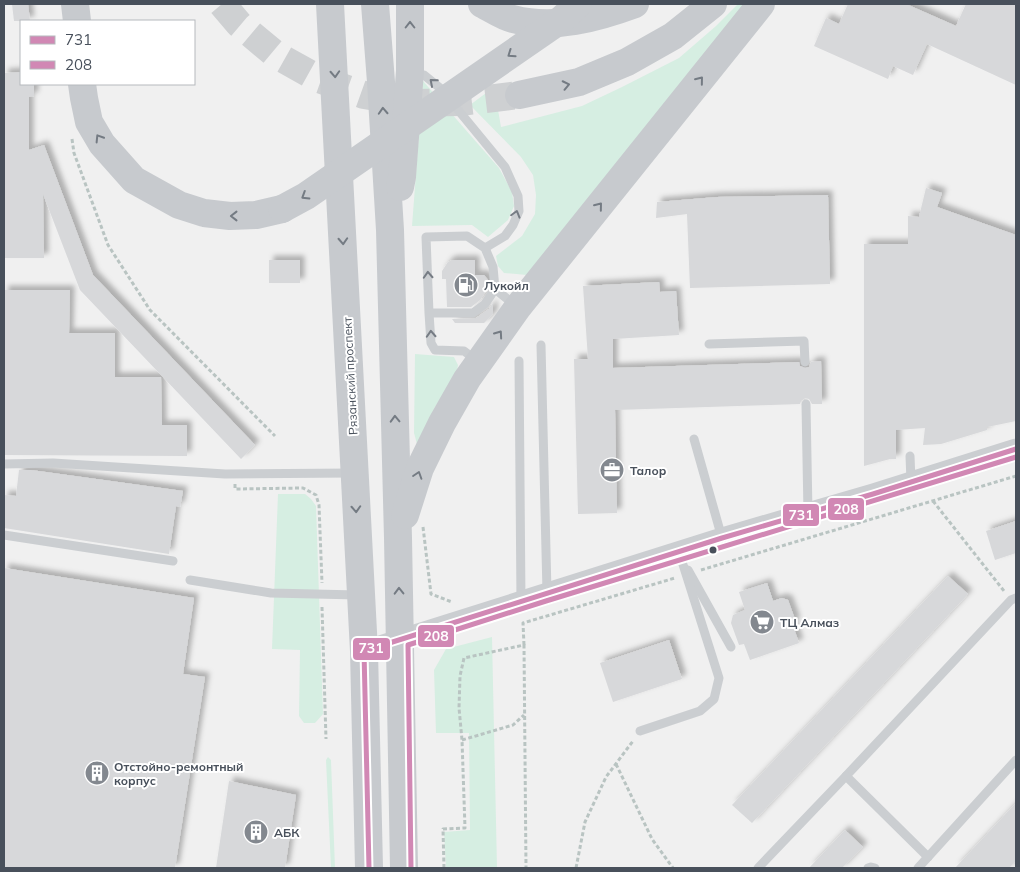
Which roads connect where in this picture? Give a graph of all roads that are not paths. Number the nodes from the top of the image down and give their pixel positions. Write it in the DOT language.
graph roads {
  1 [pos="75,4"];
  2 [pos="375,4"];
  3 [pos="410,4"];
  4 [pos="482,4"];
  5 [pos="578,4"];
  6 [pos="635,4"];
  7 [pos="713,4"];
  8 [pos="761,4"];
  9 [pos="330,11"];
  10 [pos="77,20"];
  11 [pos="410,71"];
  12 [pos="82,85"];
  13 [pos="518,95"];
  14 [pos="390,230"];
  15 [pos="485,248"];
  16 [pos="495,289"];
  17 [pos="518,307"];
  18 [pos="429,313"];
  19 [pos="709,344"];
  20 [pos="541,345"];
  21 [pos="519,361"];
  22 [pos="805,362"];
  23 [pos="476,366"];
  24 [pos="806,404"];
  25 [pos="694,439"];
  26 [pos="1016,449"];
  27 [pos="910,456"];
  28 [pos="4,464"];
  29 [pos="354,473"];
  30 [pos="911,482"];
  31 [pos="808,513"];
  32 [pos="4,535"];
  33 [pos="398,538"];
  34 [pos="722,538"];
  35 [pos="679,552"];
  36 [pos="173,561"];
  37 [pos="688,574"];
  38 [pos="190,580"];
  39 [pos="547,592"];
  40 [pos="361,595"];
  41 [pos="1013,599"];
  42 [pos="520,601"];
  43 [pos="400,640"];
  44 [pos="732,647"];
  45 [pos="364,650"];
  46 [pos="640,731"];
  47 [pos="1016,760"];
  48 [pos="846,776"];
  49 [pos="928,857"];
  50 [pos="369,868"];
  51 [pos="404,868"];
  52 [pos="758,868"];
  53 [pos="868,868"];
  54 [pos="875,868"];
  55 [pos="918,868"];
  1 -- 10 [label="main road"];
  14 -- 2 [label="main road, one-way"];
  11 -- 3 [label="main road, one-way"];
  4 -- 6 [label="main road"];
  5 -- 12 [label="main road, one-way, bridge"];
  13 -- 7 [label="main road, one-way"];
  17 -- 8 [label="main road, one-way"];
  9 -- 29 [label="main road, Рязанский проспект, one-way"];
  11 -- 14 [label="main road"];
  15 -- 11 [label="lane, one-way"];
  33 -- 14 [label="main road, one-way"];
  15 -- 16 [label="lane"];
  18 -- 15 [label="lane, one-way"];
  16 -- 17 [label="lane"];
  16 -- 18 [label="lane"];
  23 -- 17 [label="main road, one-way"];
  23 -- 18 [label="lane, one-way"];
  19 -- 22 [label="lane"];
  20 -- 39 [label="lane"];
  21 -- 42 [label="lane"];
  33 -- 23 [label="main road, one-way"];
  24 -- 31 [label="lane"];
  25 -- 34 [label="lane"];
  26 -- 30 [label="street"];
  27 -- 30 [label="lane"];
  28 -- 29 [label="lane"];
  29 -- 40 [label="main road, Рязанский проспект, one-way"];
  30 -- 31 [label="street"];
  31 -- 34 [label="street"];
  32 -- 36 [label="lane"];
  43 -- 33 [label="main road, one-way"];
  34 -- 35 [label="street"];
  35 -- 37 [label="lane"];
  35 -- 39 [label="street"];
  37 -- 44 [label="lane"];
  37 -- 46 [label="lane"];
  38 -- 40 [label="lane"];
  39 -- 42 [label="street"];
  40 -- 45 [label="main road, Рязанский проспект"];
  41 -- 48 [label="lane"];
  42 -- 43 [label="street"];
  43 -- 45 [label="street"];
  43 -- 51 [label="main road"];
  45 -- 50 [label="main road, Рязанский проспект"];
  47 -- 49 [label="lane"];
  48 -- 49 [label="lane"];
  48 -- 52 [label="lane"];
  49 -- 55 [label="lane"];
  53 -- 54 [label="lane"];
}
